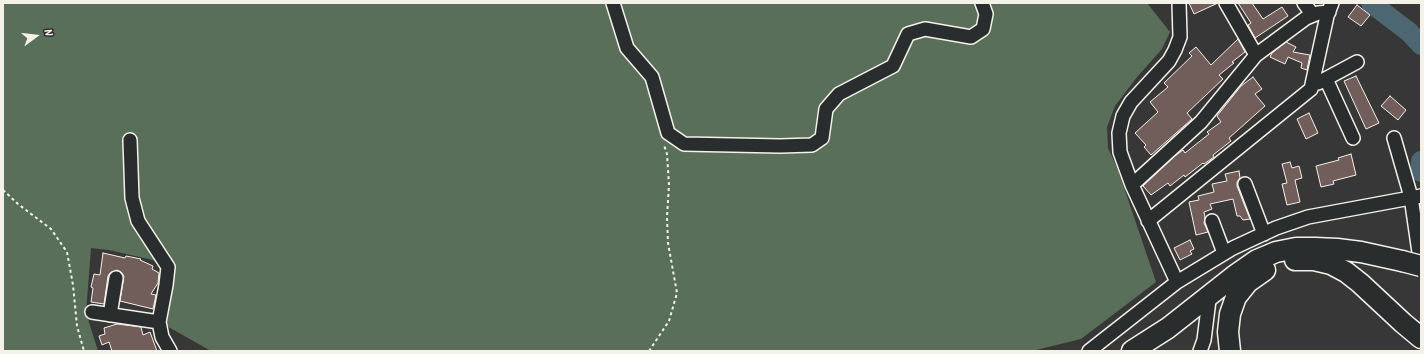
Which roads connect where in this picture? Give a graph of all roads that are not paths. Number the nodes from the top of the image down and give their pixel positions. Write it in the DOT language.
graph roads {
  1 [pos="613,3"];
  2 [pos="982,3"];
  3 [pos="1179,3"];
  4 [pos="1226,3"];
  5 [pos="1304,3"];
  6 [pos="1331,7"];
  7 [pos="1313,15"];
  8 [pos="1256,55"];
  9 [pos="1357,62"];
  10 [pos="1326,78"];
  11 [pos="1312,86"];
  12 [pos="1353,138"];
  13 [pos="1394,138"];
  14 [pos="130,140"];
  15 [pos="1246,184"];
  16 [pos="1132,185"];
  17 [pos="1416,197"];
  18 [pos="1148,221"];
  19 [pos="1212,221"];
  20 [pos="1264,234"];
  21 [pos="1224,253"];
  22 [pos="1415,264"];
  23 [pos="116,278"];
  24 [pos="1177,282"];
  25 [pos="1213,292"];
  26 [pos="92,312"];
  27 [pos="110,315"];
  28 [pos="158,322"];
  29 [pos="1420,337"];
  30 [pos="170,351"];
  31 [pos="1088,351"];
  32 [pos="1132,351"];
  33 [pos="1200,351"];
  34 [pos="1230,351"];
  1 -- 2 [label="street"];
  3 -- 16 [label="street"];
  4 -- 8 [label="street"];
  5 -- 7 [label="street"];
  6 -- 7 [label="street"];
  6 -- 11 [label="street"];
  7 -- 8 [label="street"];
  8 -- 16 [label="street"];
  9 -- 10 [label="street"];
  10 -- 11 [label="street"];
  10 -- 12 [label="street"];
  11 -- 18 [label="street"];
  13 -- 17 [label="street"];
  14 -- 28 [label="street"];
  15 -- 20 [label="street"];
  16 -- 18 [label="street"];
  17 -- 20 [label="street"];
  17 -- 22 [label="street"];
  18 -- 24 [label="street"];
  19 -- 21 [label="street"];
  20 -- 21 [label="street"];
  21 -- 24 [label="street"];
  22 -- 25 [label="highway"];
  23 -- 27 [label="street"];
  24 -- 31 [label="street"];
  25 -- 32 [label="highway"];
  25 -- 33 [label="street"];
  26 -- 27 [label="street"];
  27 -- 28 [label="street"];
  28 -- 30 [label="street"];
  29 -- 34 [label="highway"];
}
